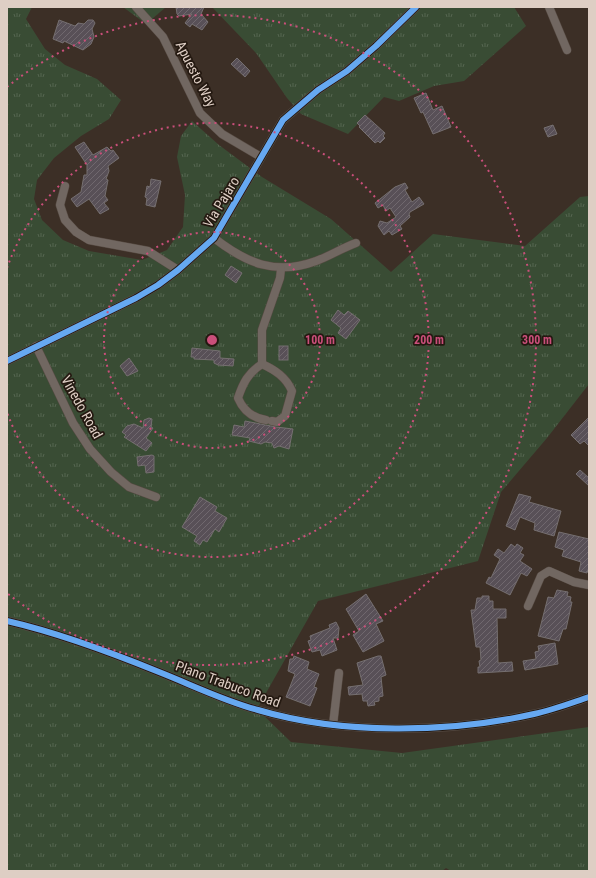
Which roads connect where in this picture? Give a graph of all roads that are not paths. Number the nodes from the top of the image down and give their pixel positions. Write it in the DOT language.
graph roads {
  1 [pos="136,7"];
  2 [pos="416,7"];
  3 [pos="549,7"];
  4 [pos="568,50"];
  5 [pos="261,157"];
  6 [pos="65,186"];
  7 [pos="214,238"];
  8 [pos="356,243"];
  9 [pos="281,269"];
  10 [pos="178,270"];
  11 [pos="36,346"];
  12 [pos="7,360"];
  13 [pos="262,364"];
  14 [pos="156,497"];
  15 [pos="589,585"];
  16 [pos="528,606"];
  17 [pos="7,621"];
  18 [pos="339,673"];
  19 [pos="589,697"];
  20 [pos="333,725"];
  1 -- 5 [label="street, Apuesto Way"];
  2 -- 5 [label="street, Via Pajaro"];
  3 -- 4 [label="street"];
  5 -- 7 [label="street, Via Pajaro"];
  6 -- 10 [label="street"];
  7 -- 9 [label="street"];
  7 -- 10 [label="street, Via Pajaro"];
  8 -- 9 [label="street"];
  9 -- 13 [label="street"];
  10 -- 11 [label="street, Via Pajaro"];
  11 -- 12 [label="street, Via Pajaro"];
  11 -- 14 [label="street, Vinedo Road"];
  13 -- 13 [label="street"];
  15 -- 16 [label="street"];
  17 -- 20 [label="street, Plano Trabuco Road"];
  18 -- 20 [label="street"];
  19 -- 20 [label="street, Plano Trabuco Road"];
}
